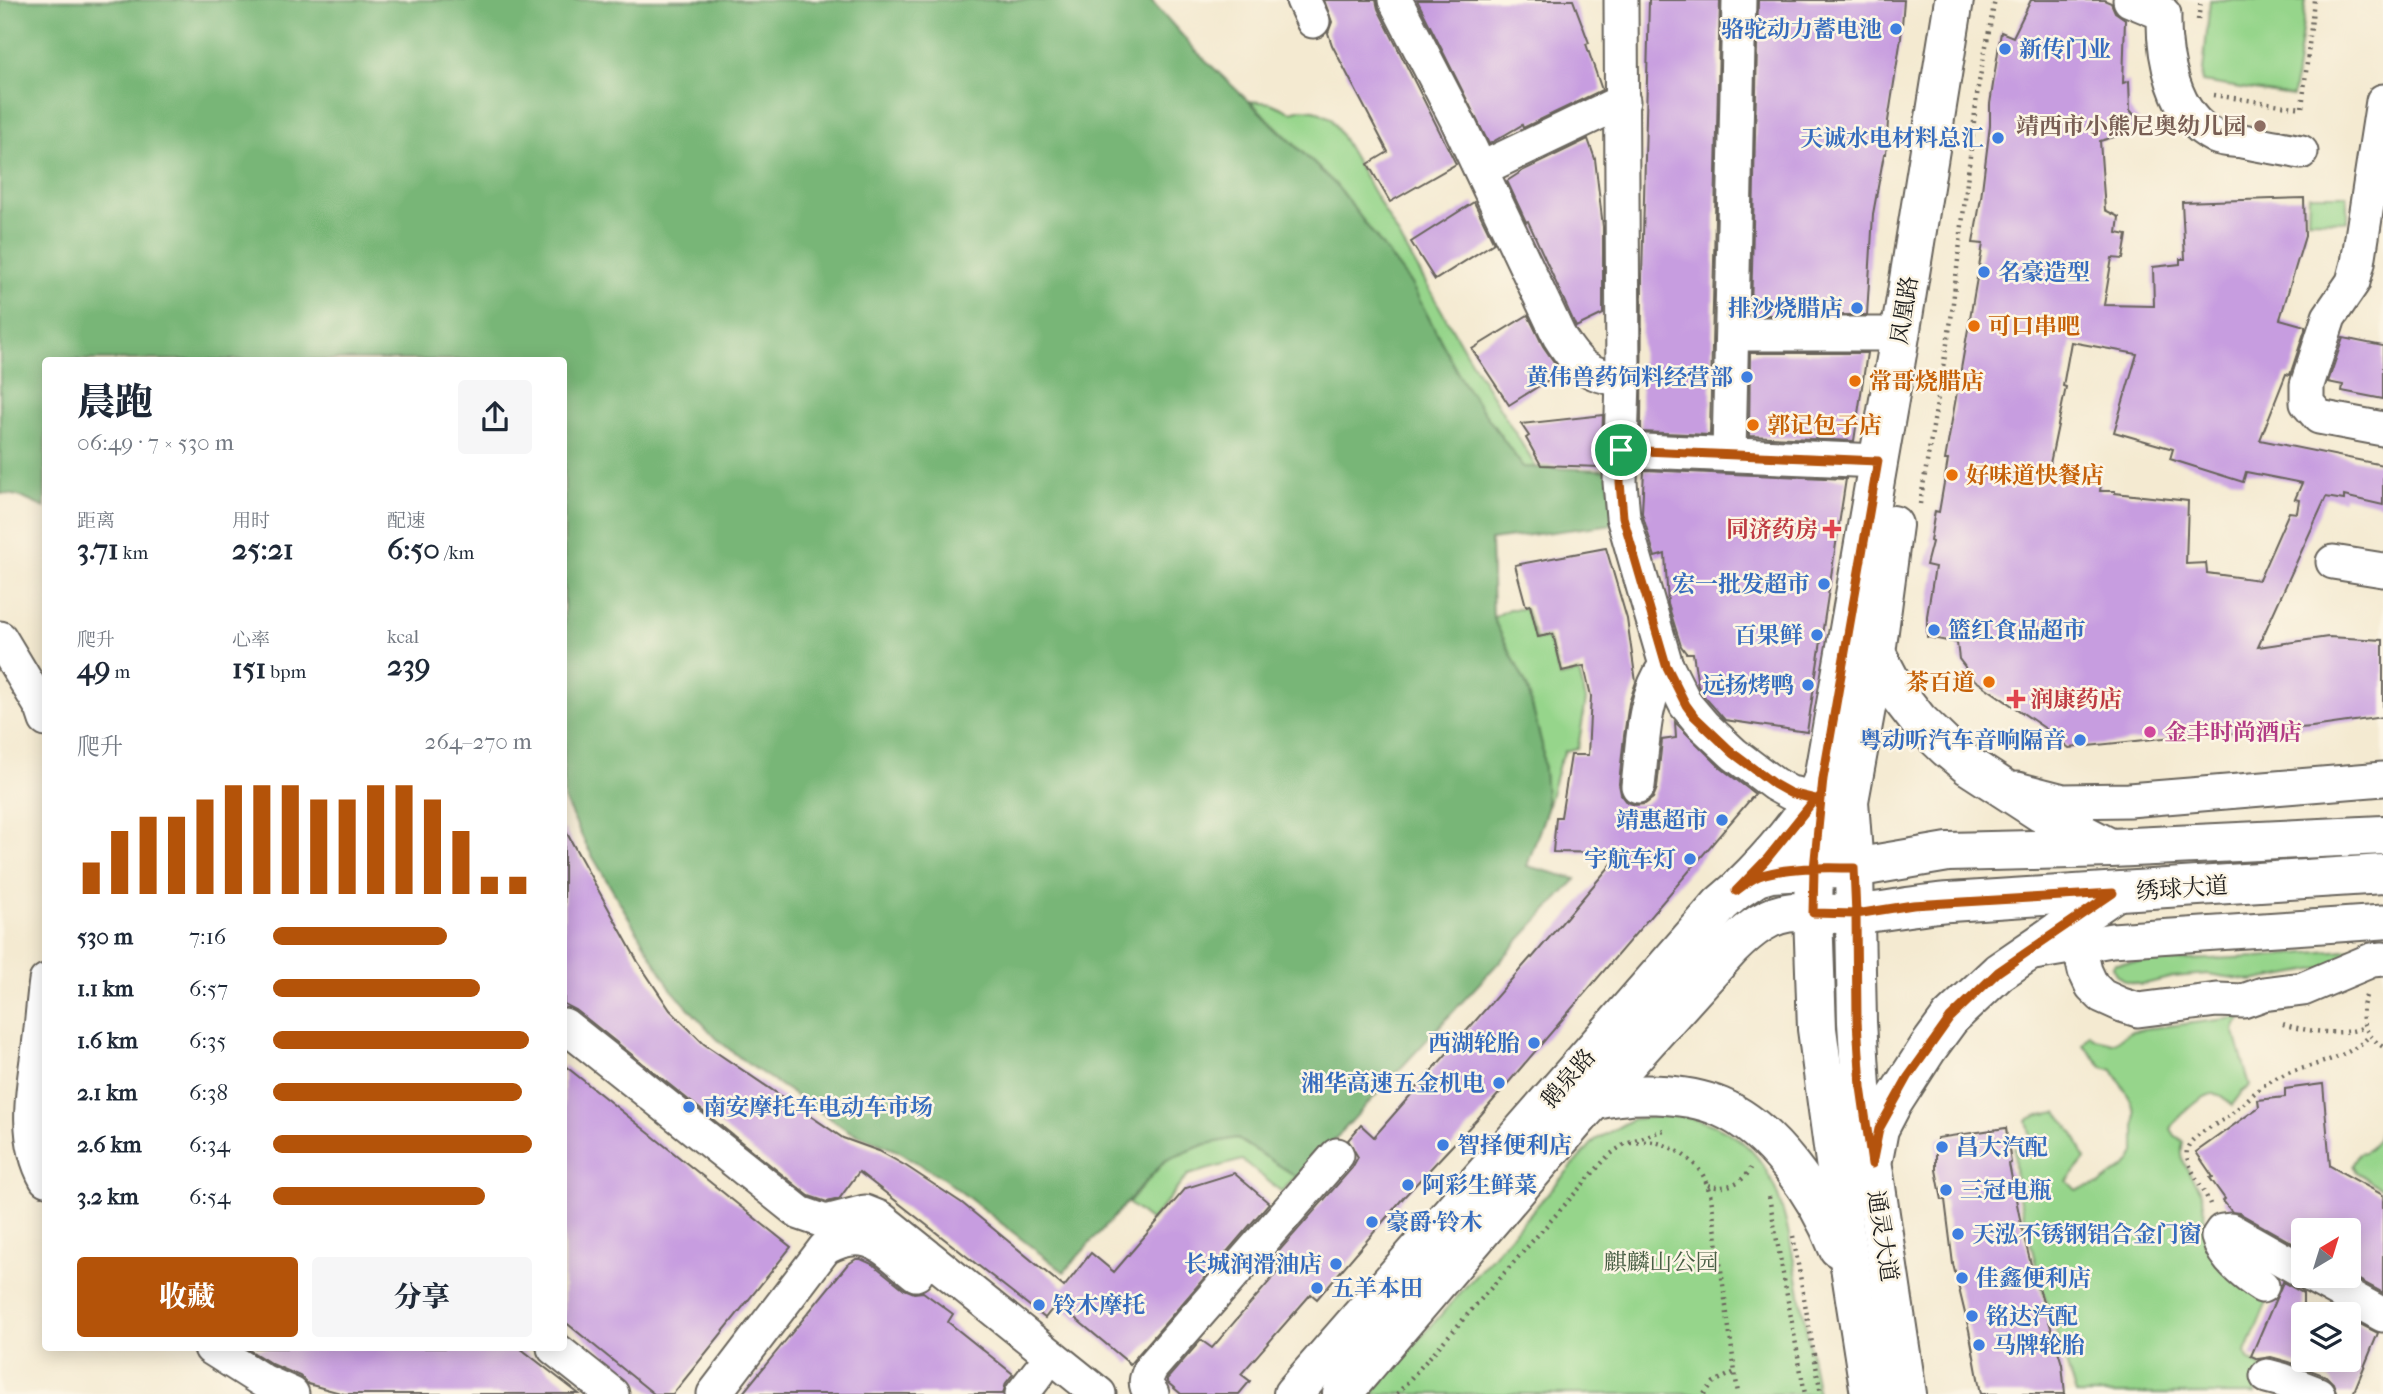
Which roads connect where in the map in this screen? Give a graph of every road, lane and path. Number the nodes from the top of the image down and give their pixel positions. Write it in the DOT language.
graph roads {
  1 [pos="1395,0"];
  2 [pos="1621,0"];
  3 [pos="1739,0"];
  4 [pos="1954,0"];
  5 [pos="1974,0"];
  6 [pos="1995,0"];
  7 [pos="2130,0"];
  8 [pos="2201,0"];
  9 [pos="2314,0"];
  10 [pos="2197,29"];
  11 [pos="2206,93"];
  12 [pos="1623,101"];
  13 [pos="2383,101"];
  14 [pos="2301,152"];
  15 [pos="1481,169"];
  16 [pos="1733,334"];
  17 [pos="1900,334"];
  18 [pos="1623,379"];
  19 [pos="2383,429"];
  20 [pos="1621,450"];
  21 [pos="1729,454"];
  22 [pos="1878,461"];
  23 [pos="1918,517"];
  24 [pos="2333,562"];
  25 [pos="2383,570"];
  26 [pos="0,638"];
  27 [pos="1876,653"];
  28 [pos="1666,665"];
  29 [pos="42,708"];
  30 [pos="2383,779"];
  31 [pos="1998,783"];
  32 [pos="1638,786"];
  33 [pos="1819,789"];
  34 [pos="2383,835"];
  35 [pos="2111,848"];
  36 [pos="1854,868"];
  37 [pos="1814,869"];
  38 [pos="2383,874"];
  39 [pos="1736,891"];
  40 [pos="2113,893"];
  41 [pos="1813,913"];
  42 [pos="1856,914"];
  43 [pos="2383,922"];
  44 [pos="2085,943"];
  45 [pos="2025,954"];
  46 [pos="2376,974"];
  47 [pos="42,1017"];
  48 [pos="567,1027"];
  49 [pos="2370,1035"];
  50 [pos="2383,1047"];
  51 [pos="1593,1101"];
  52 [pos="1669,1129"];
  53 [pos="1626,1143"];
  54 [pos="1337,1155"];
  55 [pos="1872,1164"];
  56 [pos="1758,1170"];
  57 [pos="42,1172"];
  58 [pos="1707,1185"];
  59 [pos="1766,1187"];
  60 [pos="1791,1223"];
  61 [pos="2218,1237"];
  62 [pos="2291,1264"];
  63 [pos="2262,1286"];
  64 [pos="2334,1288"];
  65 [pos="1856,1294"];
  66 [pos="2383,1315"];
  67 [pos="216,1351"];
  68 [pos="558,1351"];
  69 [pos="1735,1372"];
  70 [pos="2267,1376"];
  71 [pos="1030,1383"];
  72 [pos="292,1394"];
  73 [pos="612,1394"];
  74 [pos="714,1394"];
  75 [pos="1068,1394"];
  76 [pos="1099,1394"];
  77 [pos="1152,1394"];
  78 [pos="1293,1394"];
  79 [pos="1342,1394"];
  80 [pos="1397,1394"];
  81 [pos="1704,1394"];
  82 [pos="1738,1394"];
  83 [pos="1805,1394"];
  84 [pos="1821,1394"];
  85 [pos="1870,1394"];
  86 [pos="1907,1394"];
  87 [pos="2318,1394"];
  1 -- 15 [label="street"];
  2 -- 12 [label="street"];
  3 -- 16 [label="street"];
  4 -- 17 [label="main road, 凤凰路"];
  5 -- 27 [label="main road, 凤凰路"];
  6 -- 23 [label="path"];
  7 -- 14 [label="street"];
  8 -- 10 [label="path"];
  9 -- 11 [label="path"];
  12 -- 15 [label="street"];
  12 -- 18 [label="street"];
  13 -- 19 [label="street"];
  15 -- 18 [label="street"];
  16 -- 17 [label="street"];
  16 -- 21 [label="street"];
  17 -- 22 [label="main road, 凤凰路"];
  18 -- 20 [label="street"];
  20 -- 21 [label="street"];
  20 -- 28 [label="street"];
  21 -- 22 [label="street"];
  22 -- 33 [label="main road, 凤凰路"];
  24 -- 25 [label="street"];
  26 -- 29 [label="street"];
  27 -- 31 [label="main road"];
  27 -- 36 [label="main road, 凤凰路"];
  28 -- 32 [label="street"];
  28 -- 33 [label="street"];
  30 -- 31 [label="street"];
  31 -- 35 [label="main road"];
  33 -- 37 [label="main road, 凤凰路"];
  33 -- 39 [label="main road"];
  34 -- 35 [label="main road, 绣球大道"];
  35 -- 36 [label="main road, 绣球大道"];
  36 -- 37 [label="main road, 绣球大道"];
  36 -- 42 [label="main road, 通灵大道"];
  37 -- 39 [label="main road, 鹅泉路"];
  37 -- 41 [label="main road, 通灵大道"];
  38 -- 40 [label="main road, 绣球大道"];
  39 -- 78 [label="main road, 鹅泉路"];
  40 -- 42 [label="main road, 绣球大道"];
  40 -- 45 [label="main road"];
  41 -- 42 [label="main road, 绣球大道"];
  41 -- 51 [label="main road, 鹅泉路"];
  41 -- 65 [label="main road, 通灵大道"];
  42 -- 55 [label="main road, 通灵大道"];
  43 -- 44 [label="street"];
  44 -- 45 [label="street"];
  44 -- 46 [label="street"];
  45 -- 55 [label="main road"];
  46 -- 49 [label="path"];
  47 -- 57 [label="street"];
  48 -- 76 [label="street"];
  49 -- 50 [label="path"];
  49 -- 61 [label="path"];
  51 -- 65 [label="main road"];
  51 -- 79 [label="main road, 鹅泉路"];
  52 -- 53 [label="path"];
  53 -- 58 [label="path"];
  53 -- 80 [label="path"];
  54 -- 77 [label="street"];
  55 -- 86 [label="main road, 通灵大道"];
  56 -- 58 [label="path"];
  58 -- 69 [label="path"];
  59 -- 83 [label="path"];
  60 -- 84 [label="path"];
  61 -- 62 [label="street"];
  61 -- 63 [label="street"];
  64 -- 66 [label="street"];
  65 -- 85 [label="main road, 通灵大道"];
  67 -- 72 [label="street"];
  68 -- 73 [label="street"];
  69 -- 81 [label="path"];
  69 -- 82 [label="path"];
  70 -- 87 [label="street"];
  71 -- 74 [label="street"];
  71 -- 75 [label="street"];
}
